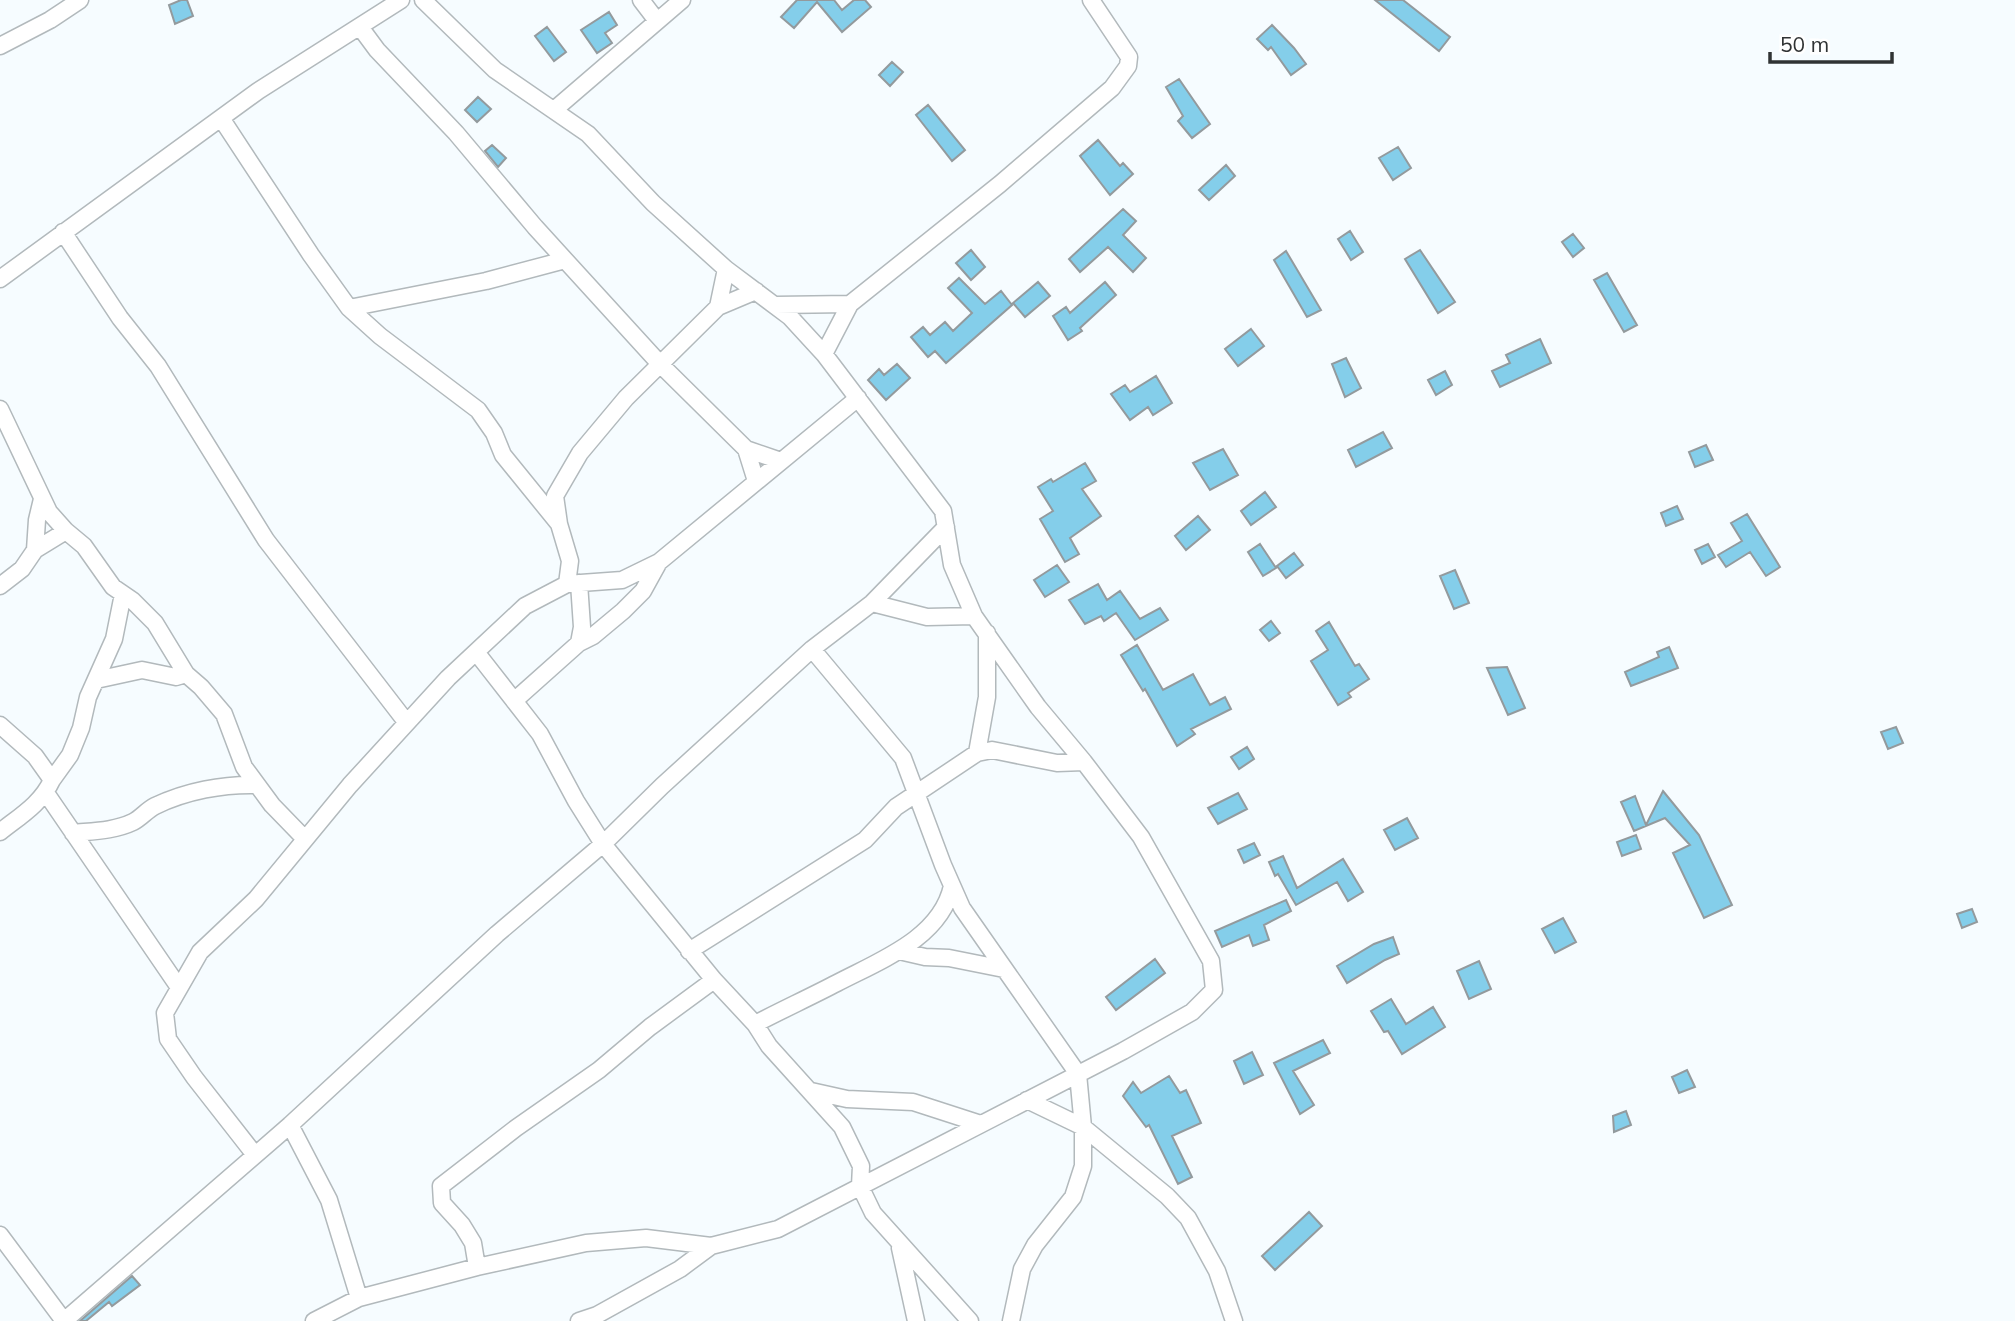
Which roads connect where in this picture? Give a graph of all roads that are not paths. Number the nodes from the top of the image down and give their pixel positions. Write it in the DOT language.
graph roads {
  1 [pos="80,0"];
  2 [pos="401,0"];
  3 [pos="423,0"];
  4 [pos="641,0"];
  5 [pos="682,0"];
  6 [pos="1091,0"];
  7 [pos="657,21"];
  8 [pos="360,27"];
  9 [pos="0,46"];
  10 [pos="554,110"];
  11 [pos="221,118"];
  12 [pos="63,232"];
  13 [pos="565,260"];
  14 [pos="726,269"];
  15 [pos="0,279"];
  16 [pos="756,291"];
  17 [pos="850,304"];
  18 [pos="776,305"];
  19 [pos="718,307"];
  20 [pos="349,308"];
  21 [pos="824,354"];
  22 [pos="660,364"];
  23 [pos="858,398"];
  24 [pos="0,409"];
  25 [pos="746,449"];
  26 [pos="781,461"];
  27 [pos="756,481"];
  28 [pos="42,499"];
  29 [pos="559,524"];
  30 [pos="946,527"];
  31 [pos="66,531"];
  32 [pos="35,550"];
  33 [pos="659,562"];
  34 [pos="573,584"];
  35 [pos="0,586"];
  36 [pos="123,594"];
  37 [pos="872,603"];
  38 [pos="974,616"];
  39 [pos="987,633"];
  40 [pos="579,643"];
  41 [pos="812,649"];
  42 [pos="476,652"];
  43 [pos="186,674"];
  44 [pos="96,680"];
  45 [pos="514,701"];
  46 [pos="407,723"];
  47 [pos="0,725"];
  48 [pos="977,753"];
  49 [pos="1084,762"];
  50 [pos="257,785"];
  51 [pos="49,787"];
  52 [pos="918,794"];
  53 [pos="0,832"];
  54 [pos="73,833"];
  55 [pos="305,839"];
  56 [pos="603,844"];
  57 [pos="952,886"];
  58 [pos="689,951"];
  59 [pos="899,951"];
  60 [pos="1003,969"];
  61 [pos="714,980"];
  62 [pos="178,986"];
  63 [pos="755,1024"];
  64 [pos="1078,1074"];
  65 [pos="811,1091"];
  66 [pos="1027,1100"];
  67 [pos="981,1124"];
  68 [pos="290,1125"];
  69 [pos="1083,1127"];
  70 [pos="255,1155"];
  71 [pos="860,1186"];
  72 [pos="0,1235"];
  73 [pos="899,1243"];
  74 [pos="711,1245"];
  75 [pos="477,1267"];
  76 [pos="359,1298"];
  77 [pos="965,1319"];
  78 [pos="64,1321"];
  79 [pos="314,1321"];
  80 [pos="582,1321"];
  81 [pos="916,1321"];
  82 [pos="1011,1321"];
  83 [pos="1234,1321"];
  1 -- 9 [label="street"];
  2 -- 8 [label="street"];
  3 -- 10 [label="street"];
  4 -- 7 [label="street"];
  5 -- 7 [label="street"];
  6 -- 17 [label="street"];
  7 -- 10 [label="street"];
  8 -- 11 [label="street"];
  8 -- 13 [label="street"];
  10 -- 14 [label="street"];
  11 -- 12 [label="street"];
  11 -- 20 [label="street"];
  12 -- 15 [label="street"];
  12 -- 46 [label="street"];
  13 -- 20 [label="street"];
  13 -- 22 [label="street"];
  14 -- 16 [label="street"];
  14 -- 19 [label="street"];
  16 -- 18 [label="street"];
  16 -- 19 [label="street"];
  17 -- 18 [label="street"];
  17 -- 21 [label="street"];
  18 -- 21 [label="street"];
  19 -- 22 [label="street"];
  20 -- 29 [label="street"];
  21 -- 23 [label="street"];
  22 -- 25 [label="street"];
  22 -- 29 [label="street"];
  23 -- 26 [label="street"];
  23 -- 30 [label="street"];
  24 -- 28 [label="street"];
  25 -- 26 [label="street"];
  25 -- 27 [label="street"];
  26 -- 27 [label="street"];
  27 -- 33 [label="street"];
  28 -- 31 [label="street"];
  28 -- 32 [label="street"];
  29 -- 34 [label="street"];
  30 -- 37 [label="street"];
  30 -- 38 [label="street"];
  31 -- 32 [label="street"];
  31 -- 36 [label="street"];
  32 -- 35 [label="street"];
  33 -- 34 [label="street"];
  33 -- 40 [label="street"];
  34 -- 40 [label="street"];
  34 -- 42 [label="street"];
  36 -- 43 [label="street"];
  36 -- 44 [label="street"];
  37 -- 38 [label="street"];
  37 -- 41 [label="street"];
  38 -- 39 [label="street"];
  39 -- 48 [label="street"];
  39 -- 49 [label="street"];
  40 -- 45 [label="street"];
  41 -- 52 [label="street"];
  41 -- 56 [label="street"];
  42 -- 45 [label="street"];
  42 -- 46 [label="street"];
  43 -- 44 [label="street"];
  43 -- 50 [label="street"];
  44 -- 51 [label="street"];
  45 -- 56 [label="street"];
  46 -- 55 [label="street"];
  47 -- 51 [label="street"];
  48 -- 49 [label="street"];
  48 -- 52 [label="street"];
  49 -- 64 [label="street"];
  50 -- 54 [label="street"];
  50 -- 55 [label="street"];
  51 -- 53 [label="street"];
  51 -- 54 [label="street"];
  52 -- 57 [label="street"];
  52 -- 58 [label="street"];
  54 -- 62 [label="street"];
  55 -- 62 [label="street"];
  56 -- 58 [label="street"];
  56 -- 68 [label="street"];
  57 -- 59 [label="street"];
  57 -- 60 [label="street"];
  58 -- 61 [label="street"];
  59 -- 60 [label="street"];
  59 -- 63 [label="street"];
  60 -- 64 [label="street"];
  61 -- 63 [label="street"];
  61 -- 75 [label="street"];
  62 -- 70 [label="street"];
  63 -- 65 [label="street"];
  64 -- 66 [label="street"];
  64 -- 69 [label="street"];
  65 -- 67 [label="street"];
  65 -- 71 [label="street"];
  66 -- 67 [label="street"];
  66 -- 69 [label="street"];
  67 -- 71 [label="street"];
  68 -- 70 [label="street"];
  68 -- 76 [label="street"];
  69 -- 82 [label="street"];
  69 -- 83 [label="street"];
  70 -- 78 [label="street"];
  71 -- 73 [label="street"];
  71 -- 74 [label="street"];
  72 -- 78 [label="street"];
  73 -- 77 [label="street"];
  73 -- 81 [label="street"];
  74 -- 75 [label="street"];
  74 -- 80 [label="street"];
  75 -- 76 [label="street"];
  76 -- 79 [label="street"];
}
